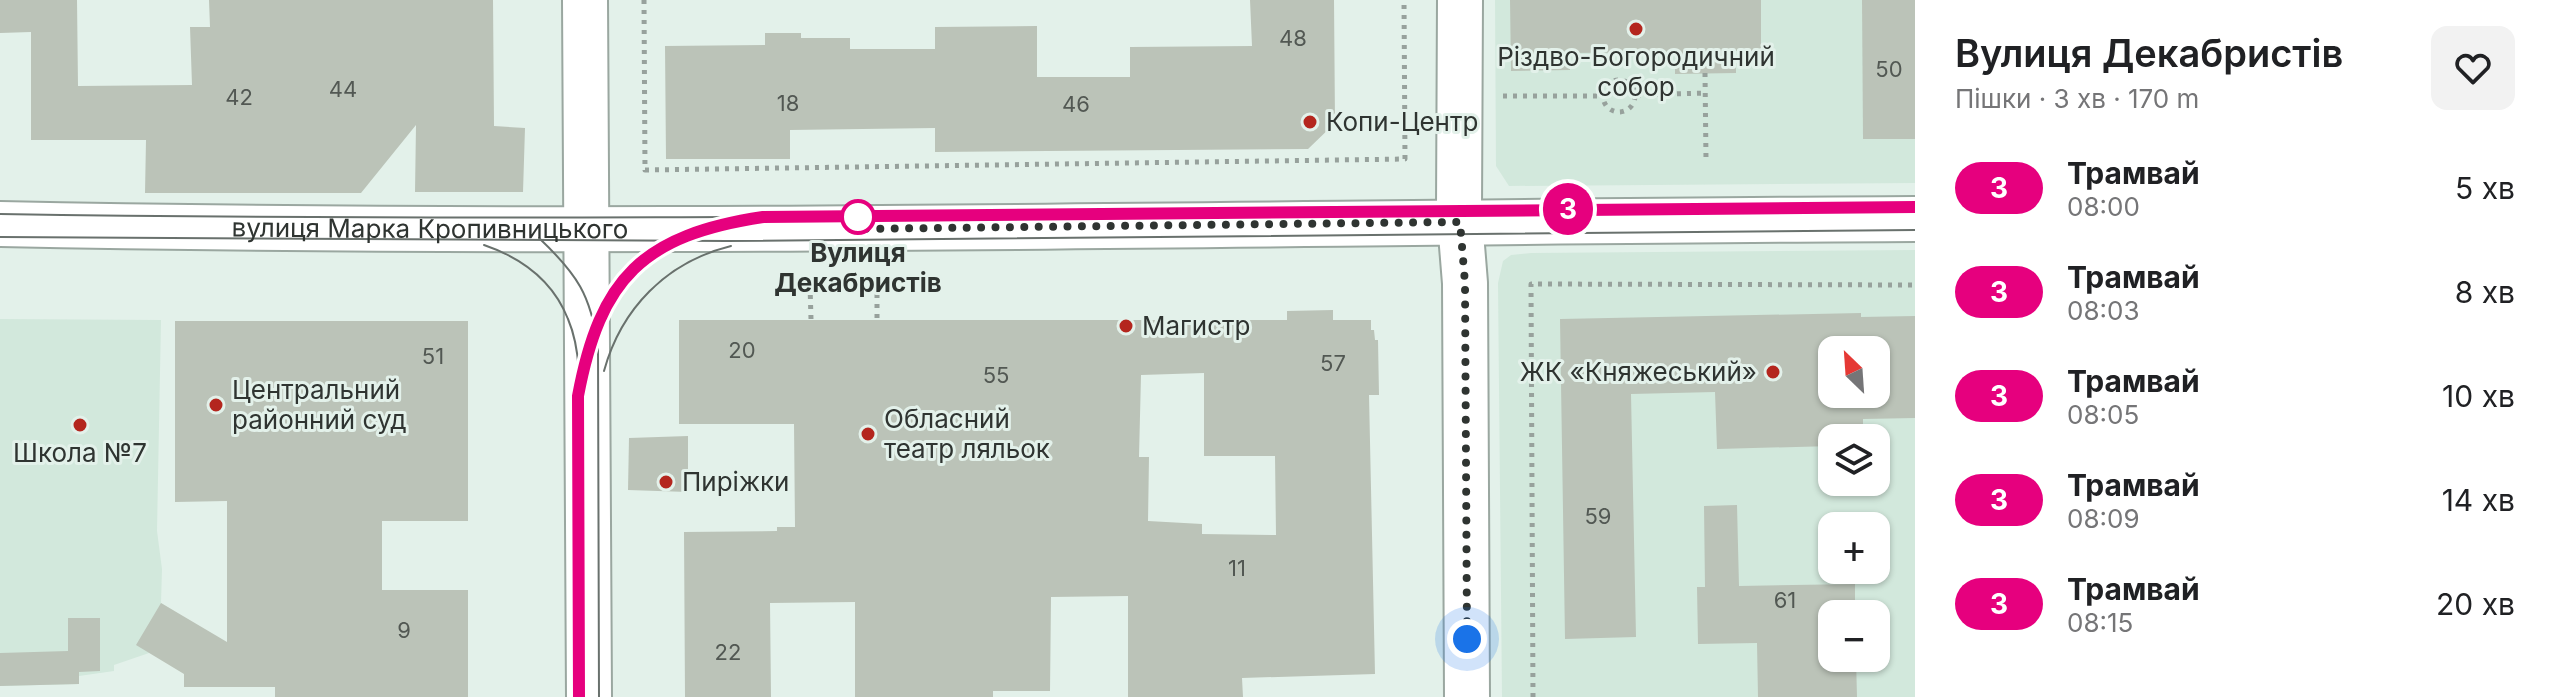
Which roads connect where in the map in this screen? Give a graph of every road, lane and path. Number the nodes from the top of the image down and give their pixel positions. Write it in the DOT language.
graph roads {
  1 [pos="585,0"];
  2 [pos="644,0"];
  3 [pos="1404,0"];
  4 [pos="1460,0"];
  5 [pos="1705,73"];
  6 [pos="1706,93"];
  7 [pos="1637,95"];
  8 [pos="1503,96"];
  9 [pos="1602,96"];
  10 [pos="1706,160"];
  11 [pos="1915,219"];
  12 [pos="1460,222"];
  13 [pos="0,224"];
  14 [pos="587,230"];
  15 [pos="877,284"];
  16 [pos="810,285"];
  17 [pos="1915,285"];
  18 [pos="877,318"];
  19 [pos="811,319"];
  20 [pos="589,697"];
  21 [pos="1467,697"];
  22 [pos="1533,697"];
  1 -- 14 [label="street"];
  2 -- 3 [label="path"];
  4 -- 12 [label="street"];
  5 -- 6 [label="path"];
  6 -- 7 [label="path"];
  6 -- 10 [label="path"];
  7 -- 9 [label="path"];
  7 -- 9 [label="path"];
  8 -- 9 [label="path"];
  11 -- 12 [label="street, вулиця Марка Кропивницького"];
  12 -- 14 [label="street, вулиця Марка Кропивницького"];
  12 -- 21 [label="street"];
  13 -- 14 [label="street, вулиця Марка Кропивницького"];
  14 -- 20 [label="street"];
  15 -- 18 [label="path"];
  16 -- 19 [label="path"];
  17 -- 22 [label="path"];
}
